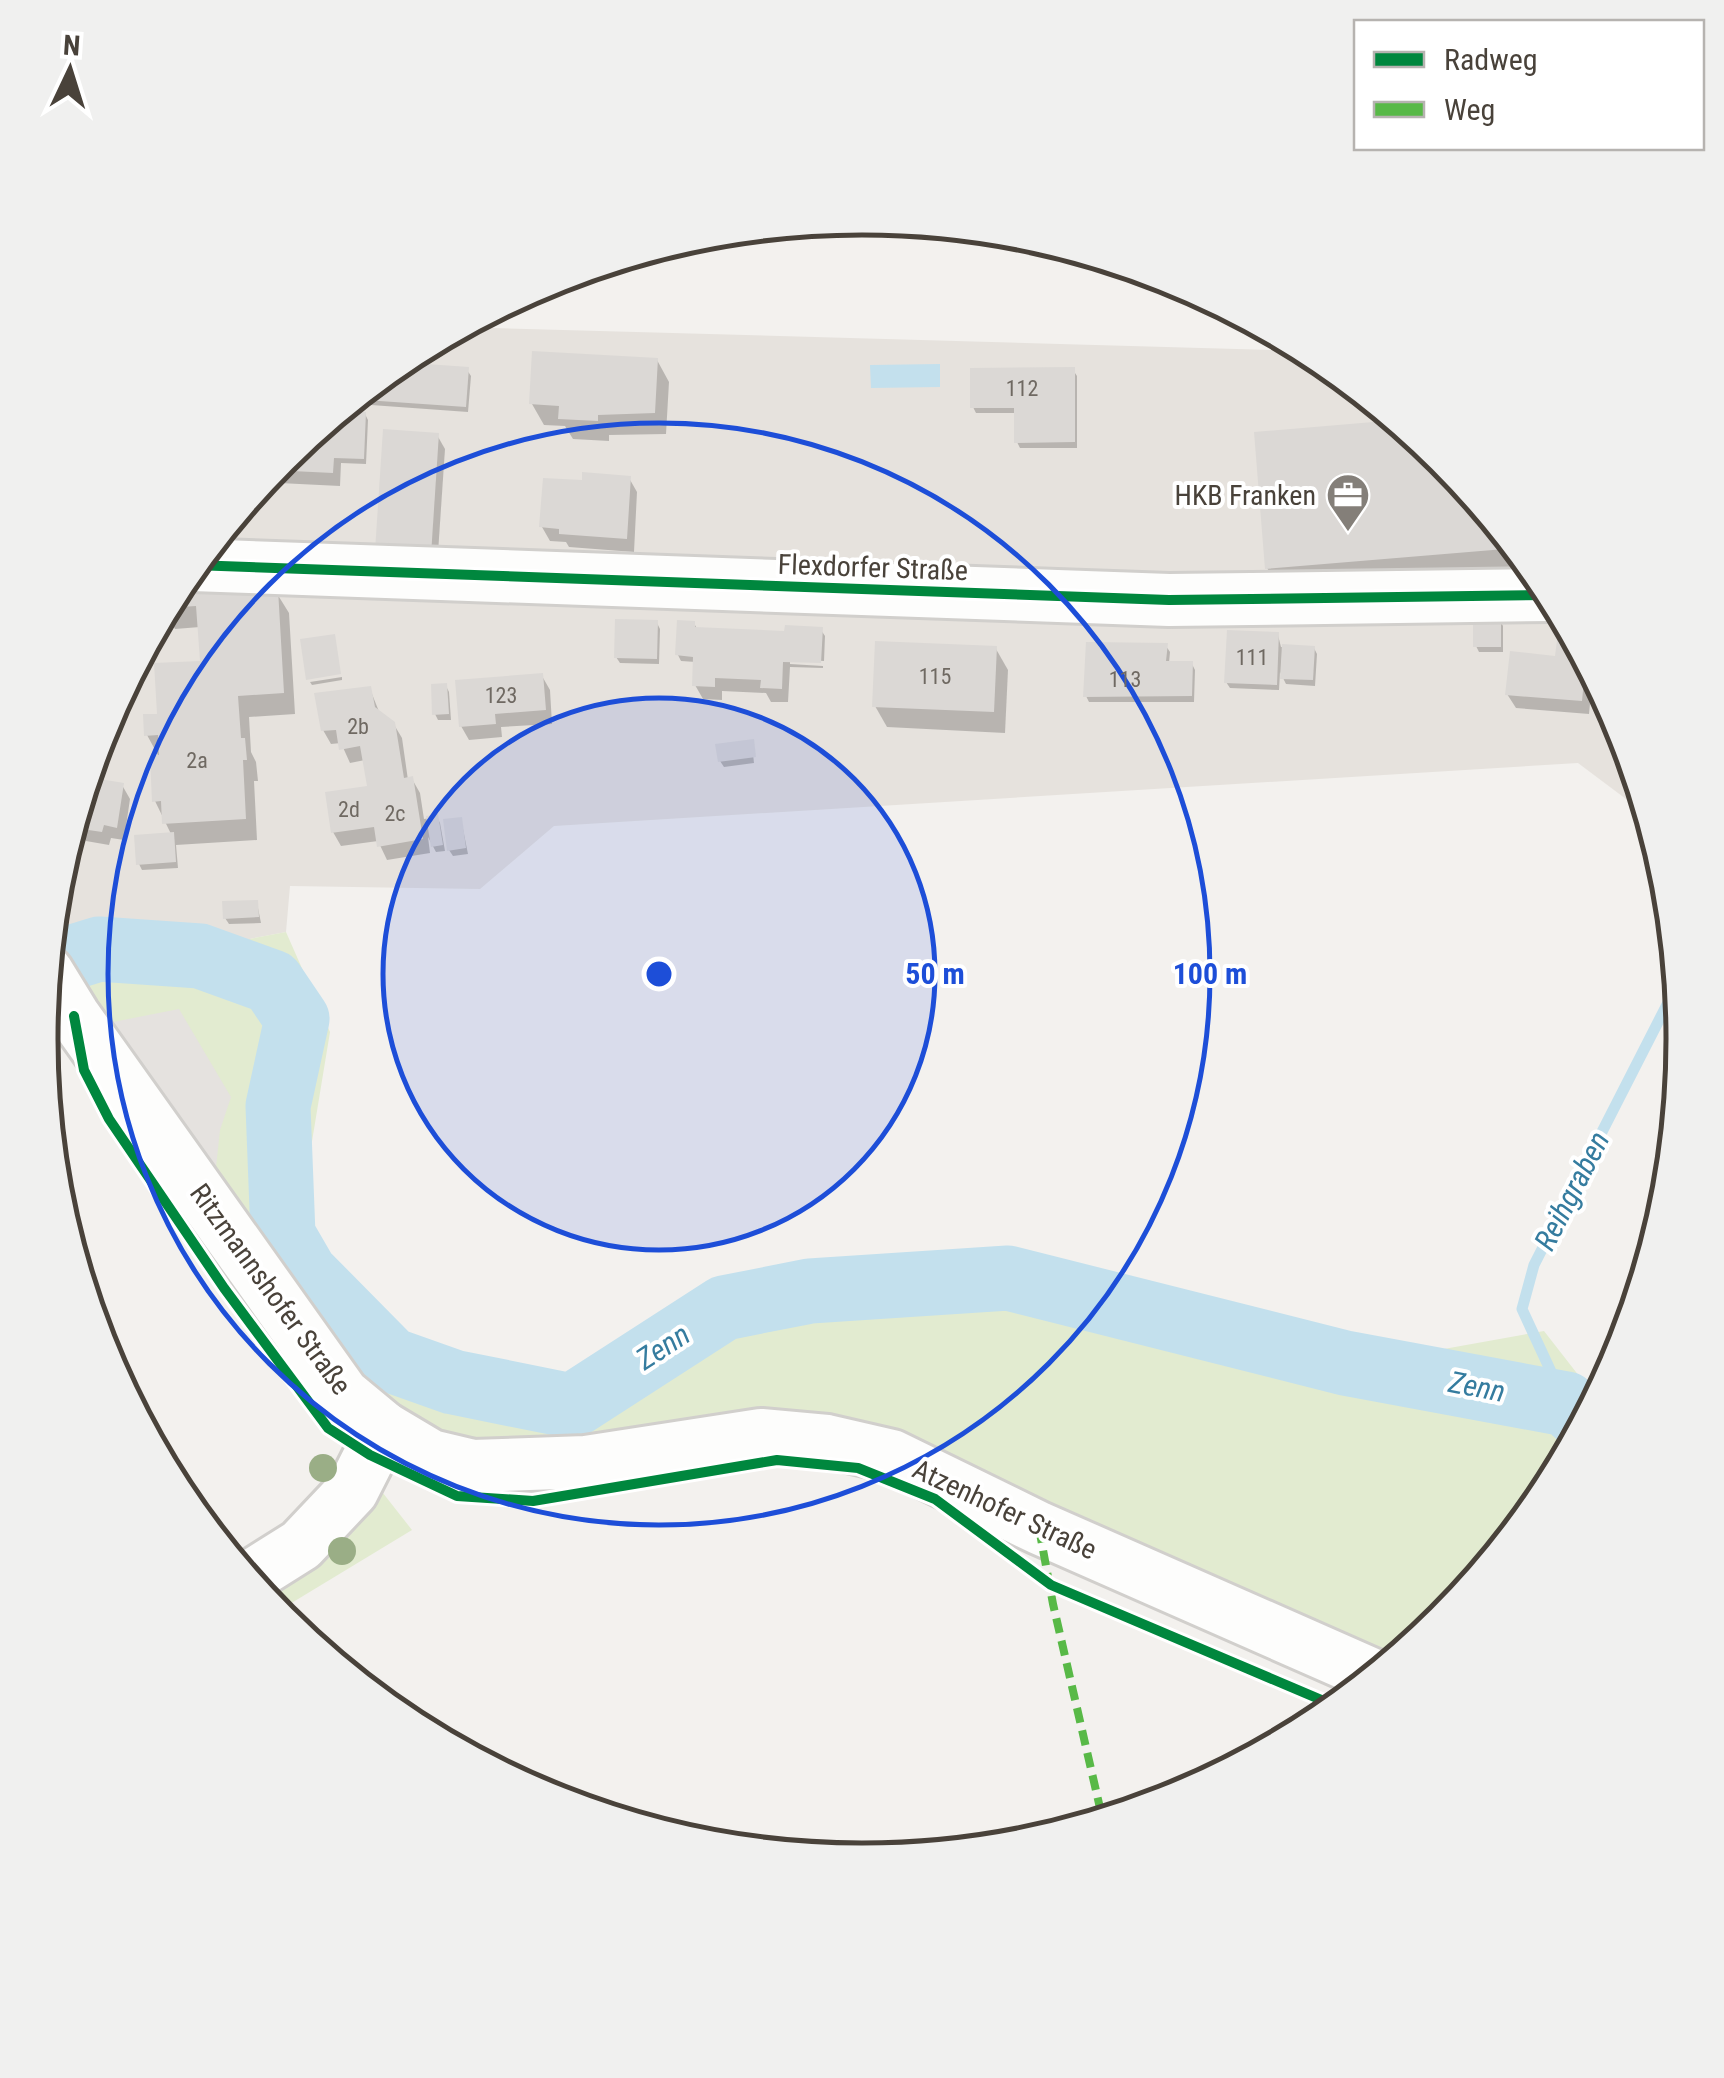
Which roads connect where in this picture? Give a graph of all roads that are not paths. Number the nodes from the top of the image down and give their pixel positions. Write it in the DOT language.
graph roads {
  1 [pos="212,566"];
  2 [pos="1533,595"];
  3 [pos="59,991"];
  4 [pos="384,1428"];
  5 [pos="259,1571"];
  6 [pos="1361,1670"];
  1 -- 2 [label="street, Flexdorfer Straße"];
  3 -- 4 [label="street, Ritzmannshofer Straße"];
  4 -- 5 [label="street"];
  4 -- 6 [label="street, Atzenhofer Straße"];
}
